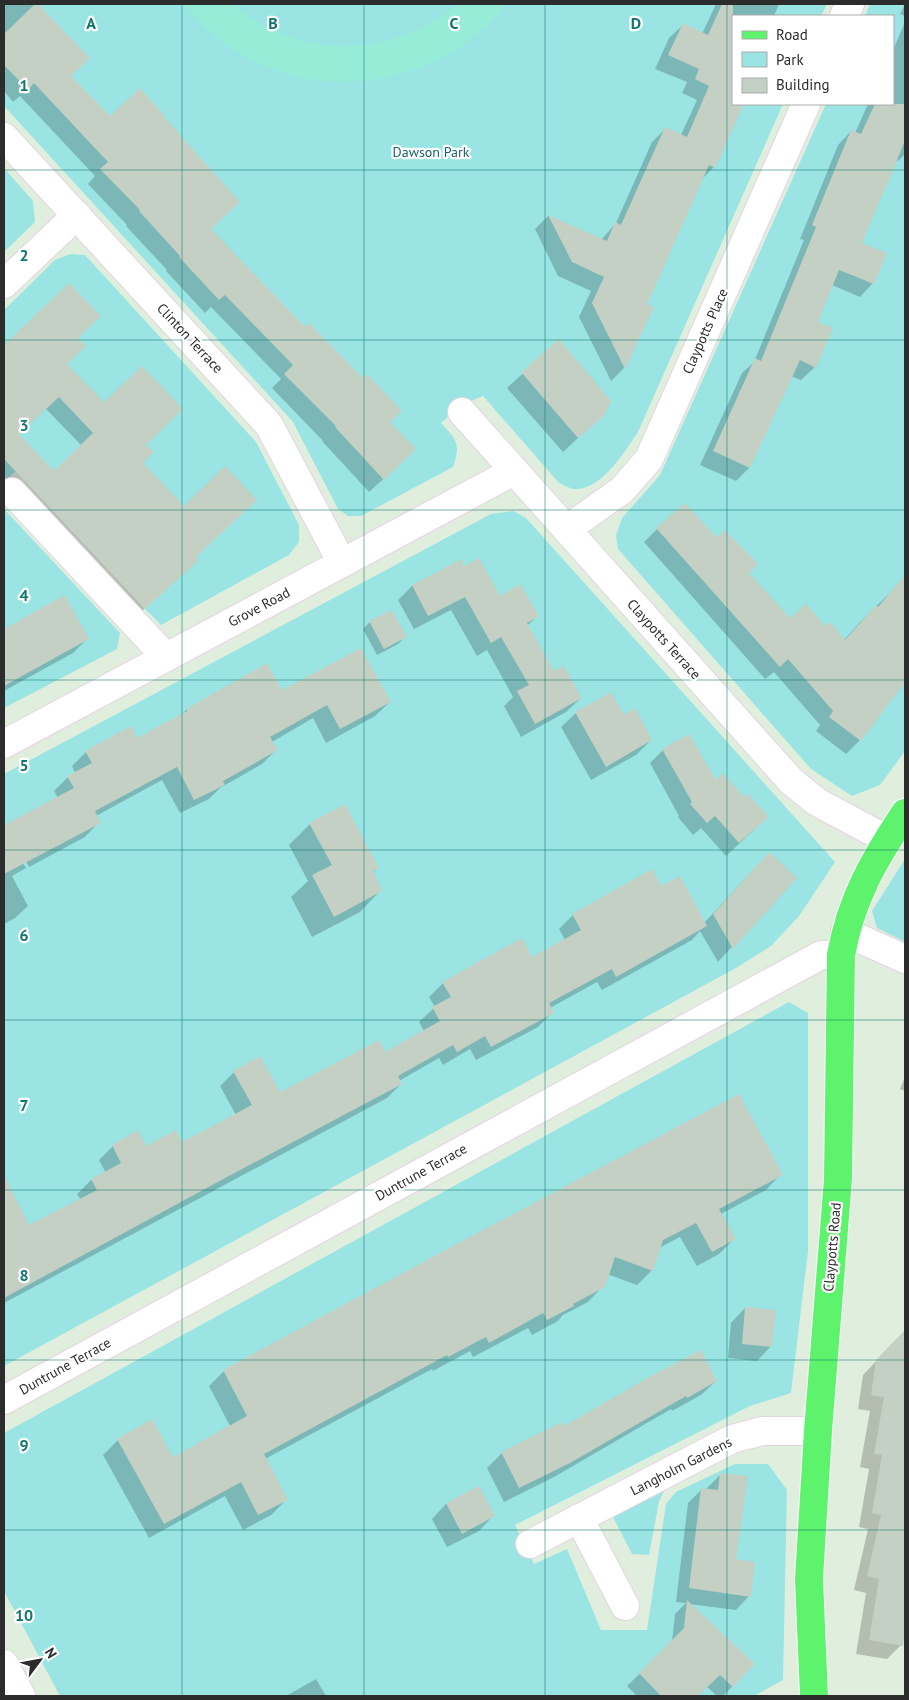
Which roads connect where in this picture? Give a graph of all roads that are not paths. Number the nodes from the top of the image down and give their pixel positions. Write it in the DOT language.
graph roads {
  1 [pos="806,105"];
  2 [pos="4,137"];
  3 [pos="77,215"];
  4 [pos="4,284"];
  5 [pos="462,412"];
  6 [pos="514,471"];
  7 [pos="12,492"];
  8 [pos="567,530"];
  9 [pos="342,563"];
  10 [pos="166,657"];
  11 [pos="4,744"];
  12 [pos="905,813"];
  13 [pos="888,840"];
  14 [pos="843,943"];
  15 [pos="905,959"];
  16 [pos="4,1400"];
  17 [pos="818,1431"];
  18 [pos="579,1518"];
  19 [pos="530,1544"];
  20 [pos="625,1606"];
  21 [pos="4,1664"];
  22 [pos="21,1696"];
  23 [pos="814,1696"];
  1 -- 8 [label="street, Claypotts Place"];
  2 -- 3 [label="street, Clinton Terrace"];
  3 -- 4 [label="street"];
  3 -- 9 [label="street, Clinton Terrace"];
  5 -- 6 [label="street, Claypotts Terrace"];
  6 -- 8 [label="street, Claypotts Terrace"];
  6 -- 9 [label="street, Grove Road"];
  7 -- 10 [label="street"];
  8 -- 13 [label="street, Claypotts Terrace"];
  9 -- 10 [label="street, Grove Road"];
  10 -- 11 [label="street, Grove Road"];
  12 -- 13 [label="main road, Claypotts Road"];
  13 -- 14 [label="main road, Claypotts Road"];
  14 -- 15 [label="street"];
  14 -- 16 [label="street, Duntrune Terrace"];
  14 -- 17 [label="main road, Claypotts Road"];
  17 -- 18 [label="street, Langholm Gardens"];
  17 -- 23 [label="main road, Claypotts Road"];
  18 -- 19 [label="street, Langholm Gardens"];
  18 -- 20 [label="street"];
  21 -- 22 [label="street"];
}
